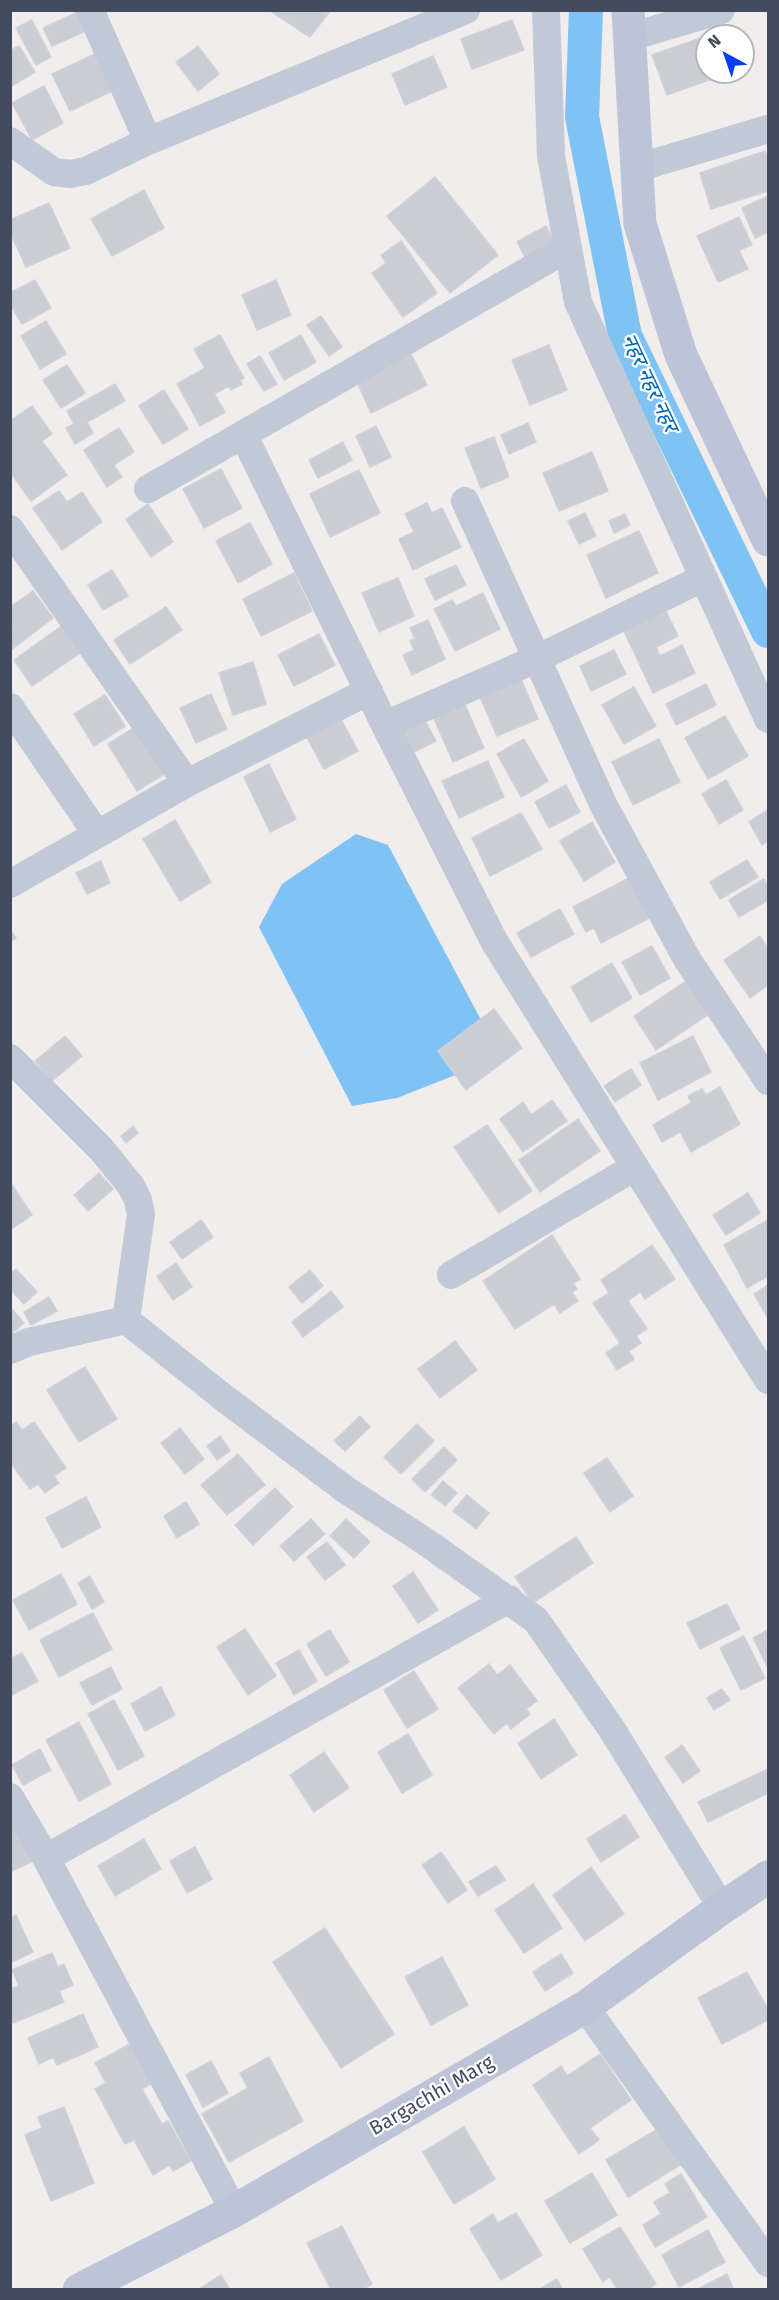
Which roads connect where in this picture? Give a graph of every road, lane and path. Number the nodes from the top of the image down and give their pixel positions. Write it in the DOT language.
graph roads {
  1 [pos="90,10"];
  2 [pos="466,10"];
  3 [pos="546,10"];
  4 [pos="721,10"];
  5 [pos="629,24"];
  6 [pos="768,129"];
  7 [pos="10,141"];
  8 [pos="148,141"];
  9 [pos="637,168"];
  10 [pos="568,248"];
  11 [pos="243,434"];
  12 [pos="148,489"];
  13 [pos="465,501"];
  14 [pos="10,529"];
  15 [pos="768,540"];
  16 [pos="703,578"];
  17 [pos="536,659"];
  18 [pos="369,691"];
  19 [pos="10,707"];
  20 [pos="768,719"];
  21 [pos="385,725"];
  22 [pos="187,783"];
  23 [pos="97,834"];
  24 [pos="10,884"];
  25 [pos="10,1058"];
  26 [pos="768,1081"];
  27 [pos="635,1167"];
  28 [pos="452,1275"];
  29 [pos="126,1320"];
  30 [pos="10,1350"];
  31 [pos="768,1380"];
  32 [pos="509,1599"];
  33 [pos="10,1797"];
  34 [pos="45,1858"];
  35 [pos="768,1877"];
  36 [pos="722,1908"];
  37 [pos="585,2007"];
  38 [pos="234,2211"];
  39 [pos="768,2264"];
  40 [pos="79,2289"];
  1 -- 8 [label="street"];
  2 -- 8 [label="street"];
  3 -- 10 [label="street"];
  4 -- 5 [label="street"];
  5 -- 9 [label="street"];
  6 -- 9 [label="street"];
  7 -- 8 [label="street"];
  9 -- 15 [label="street"];
  10 -- 11 [label="street"];
  10 -- 16 [label="street"];
  11 -- 12 [label="street"];
  11 -- 18 [label="street"];
  13 -- 17 [label="street"];
  14 -- 22 [label="street"];
  16 -- 17 [label="street"];
  16 -- 20 [label="street"];
  17 -- 21 [label="street"];
  17 -- 26 [label="street"];
  18 -- 21 [label="street"];
  18 -- 22 [label="street"];
  19 -- 23 [label="street"];
  21 -- 27 [label="street"];
  22 -- 23 [label="street"];
  23 -- 24 [label="street"];
  25 -- 29 [label="street"];
  27 -- 28 [label="street"];
  27 -- 31 [label="street"];
  29 -- 30 [label="street"];
  29 -- 32 [label="street"];
  32 -- 34 [label="street"];
  32 -- 36 [label="street"];
  33 -- 34 [label="street"];
  34 -- 38 [label="street"];
  35 -- 36 [label="street, Bargachhi Marg"];
  36 -- 37 [label="street, Bargachhi Marg"];
  37 -- 38 [label="street, Bargachhi Marg"];
  37 -- 39 [label="street"];
  38 -- 40 [label="street, Bargachhi Marg"];
}
